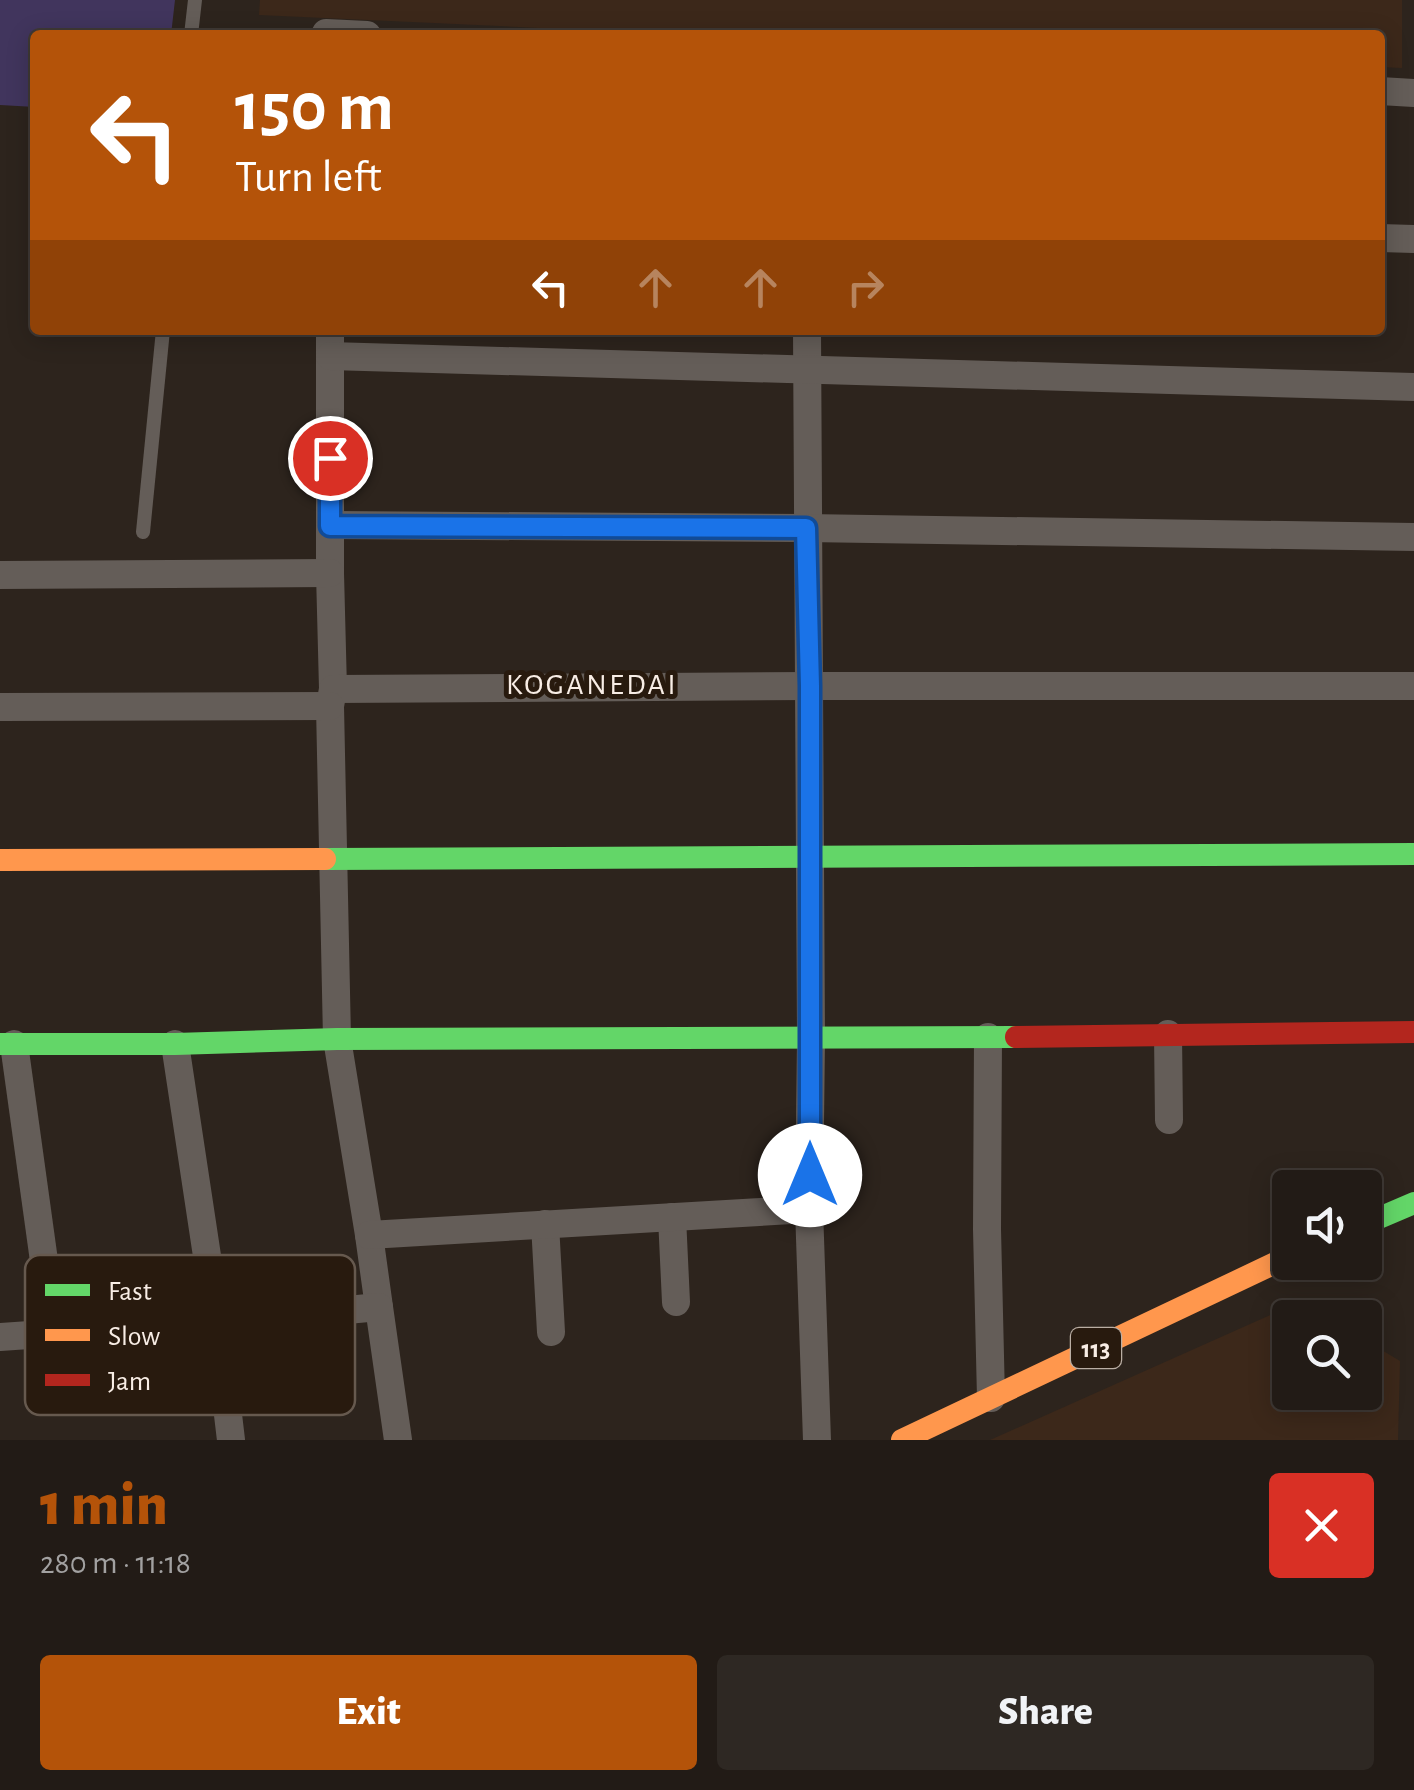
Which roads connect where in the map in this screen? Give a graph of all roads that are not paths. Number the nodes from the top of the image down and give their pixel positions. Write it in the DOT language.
graph roads {
  1 [pos="195,0"];
  2 [pos="192,30"];
  3 [pos="1385,92"];
  4 [pos="1414,93"];
  5 [pos="1385,238"];
  6 [pos="1414,240"];
  7 [pos="163,335"];
  8 [pos="807,335"];
  9 [pos="330,343"];
  10 [pos="808,368"];
  11 [pos="1414,386"];
  12 [pos="330,526"];
  13 [pos="806,528"];
  14 [pos="144,532"];
  15 [pos="1414,537"];
  16 [pos="330,572"];
  17 [pos="0,575"];
  18 [pos="810,686"];
  19 [pos="1414,686"];
  20 [pos="331,697"];
  21 [pos="0,707"];
  22 [pos="1414,854"];
  23 [pos="810,855"];
  24 [pos="332,859"];
  25 [pos="0,860"];
  26 [pos="1414,1032"];
  27 [pos="1168,1034"];
  28 [pos="988,1037"];
  29 [pos="810,1038"];
  30 [pos="337,1039"];
  31 [pos="7,1044"];
  32 [pos="174,1044"];
  33 [pos="1169,1120"];
  34 [pos="1414,1203"];
  35 [pos="809,1209"];
  36 [pos="672,1216"];
  37 [pos="1382,1217"];
  38 [pos="544,1224"];
  39 [pos="370,1235"];
  40 [pos="41,1255"];
  41 [pos="207,1255"];
  42 [pos="1272,1265"];
  43 [pos="676,1302"];
  44 [pos="379,1308"];
  45 [pos="355,1310"];
  46 [pos="551,1332"];
  47 [pos="25,1335"];
  48 [pos="0,1336"];
  49 [pos="991,1398"];
  50 [pos="229,1415"];
  51 [pos="232,1440"];
  52 [pos="398,1440"];
  53 [pos="817,1440"];
  54 [pos="902,1440"];
  1 -- 2 [label="lane"];
  3 -- 4 [label="street"];
  5 -- 6 [label="street"];
  7 -- 14 [label="lane"];
  8 -- 10 [label="street"];
  9 -- 10 [label="street"];
  9 -- 12 [label="street"];
  10 -- 11 [label="street"];
  10 -- 13 [label="street"];
  12 -- 13 [label="street"];
  12 -- 16 [label="street"];
  13 -- 15 [label="street"];
  13 -- 18 [label="street"];
  16 -- 17 [label="street"];
  16 -- 20 [label="street"];
  18 -- 19 [label="street"];
  18 -- 20 [label="street"];
  18 -- 23 [label="street"];
  20 -- 21 [label="street"];
  20 -- 24 [label="street"];
  22 -- 23 [label="main road"];
  23 -- 24 [label="main road"];
  23 -- 29 [label="street"];
  24 -- 25 [label="main road"];
  24 -- 30 [label="street"];
  26 -- 27 [label="main road"];
  27 -- 28 [label="main road"];
  27 -- 33 [label="street"];
  28 -- 29 [label="main road"];
  28 -- 49 [label="street"];
  29 -- 30 [label="main road"];
  29 -- 35 [label="street"];
  30 -- 32 [label="main road"];
  30 -- 39 [label="street"];
  31 -- 32 [label="main road"];
  31 -- 40 [label="street"];
  32 -- 41 [label="street"];
  34 -- 37 [label="main road"];
  35 -- 36 [label="street"];
  35 -- 53 [label="street"];
  36 -- 38 [label="street"];
  36 -- 43 [label="street"];
  38 -- 39 [label="street"];
  38 -- 46 [label="street"];
  39 -- 44 [label="street"];
  42 -- 49 [label="main road, 113"];
  44 -- 45 [label="street"];
  44 -- 52 [label="street"];
  47 -- 48 [label="street"];
  49 -- 54 [label="main road, 113"];
  50 -- 51 [label="street"];
}
